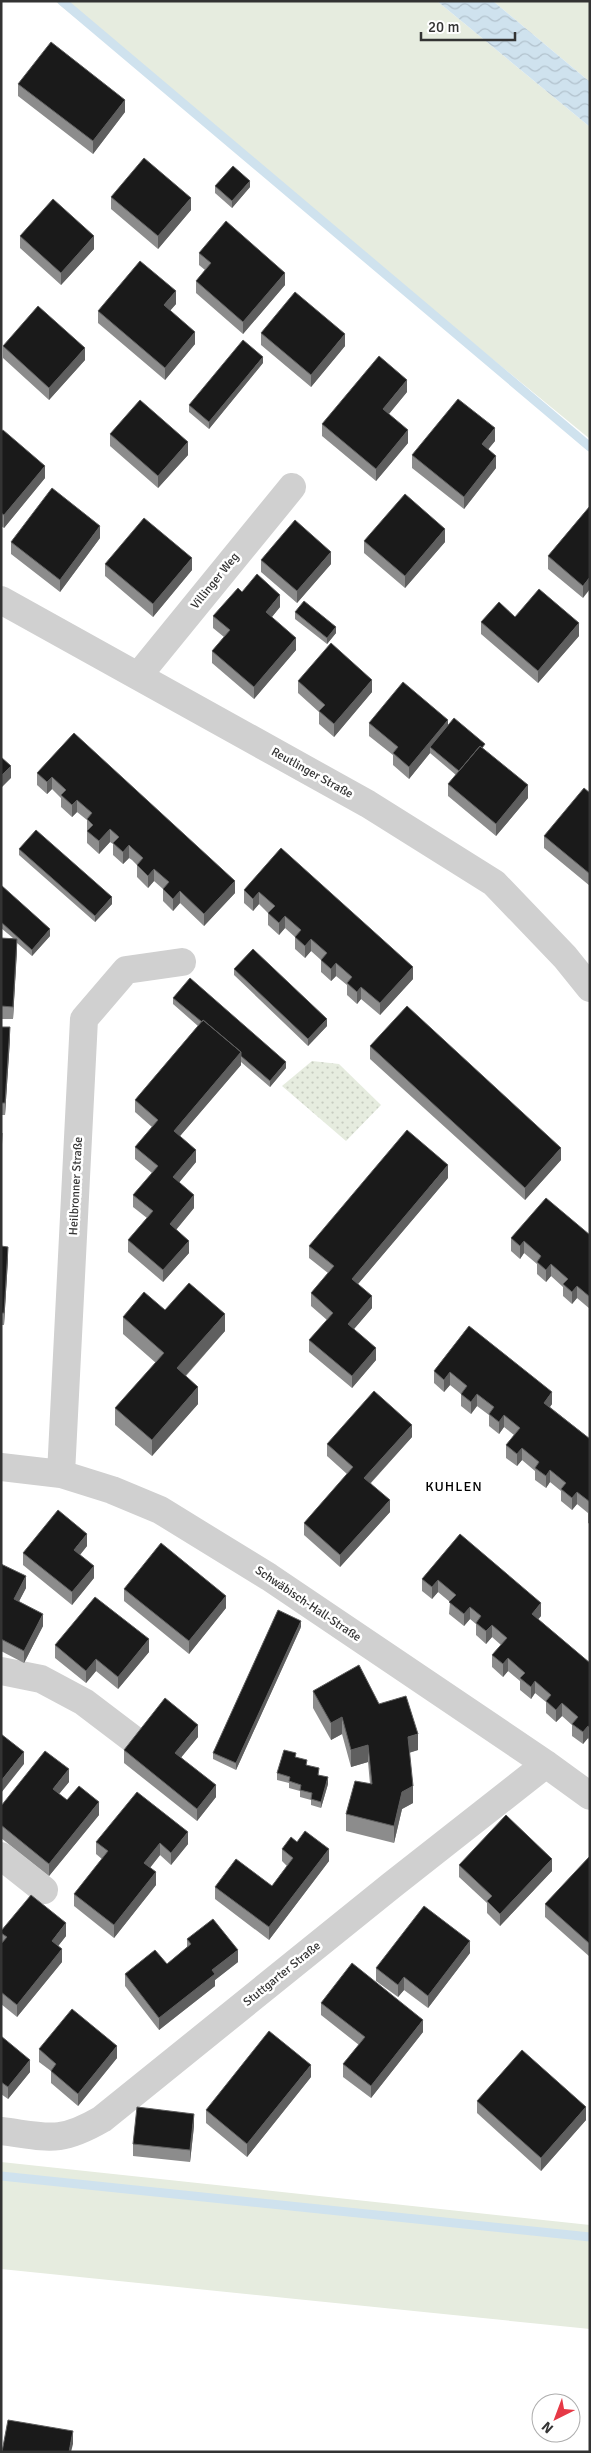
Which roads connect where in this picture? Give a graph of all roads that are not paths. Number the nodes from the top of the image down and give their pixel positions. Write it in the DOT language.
graph roads {
  1 [pos="292,487"];
  2 [pos="1,600"];
  3 [pos="138,676"];
  4 [pos="182,962"];
  5 [pos="590,988"];
  6 [pos="1,1467"];
  7 [pos="61,1474"];
  8 [pos="1,1671"];
  9 [pos="134,1740"];
  10 [pos="546,1764"];
  11 [pos="590,1796"];
  12 [pos="1,1856"];
  13 [pos="44,1890"];
  14 [pos="1,2131"];
  1 -- 3 [label="street, Villinger Weg"];
  2 -- 3 [label="street, Reutlinger Straße"];
  3 -- 5 [label="street, Reutlinger Straße"];
  4 -- 7 [label="street, Heilbronner Straße"];
  6 -- 7 [label="street, Schwäbisch-Hall-Straße"];
  7 -- 10 [label="street, Schwäbisch-Hall-Straße"];
  8 -- 9 [label="street"];
  10 -- 11 [label="street, Schwäbisch-Hall-Straße"];
  10 -- 14 [label="street, Stuttgarter Straße"];
  12 -- 13 [label="street"];
}
